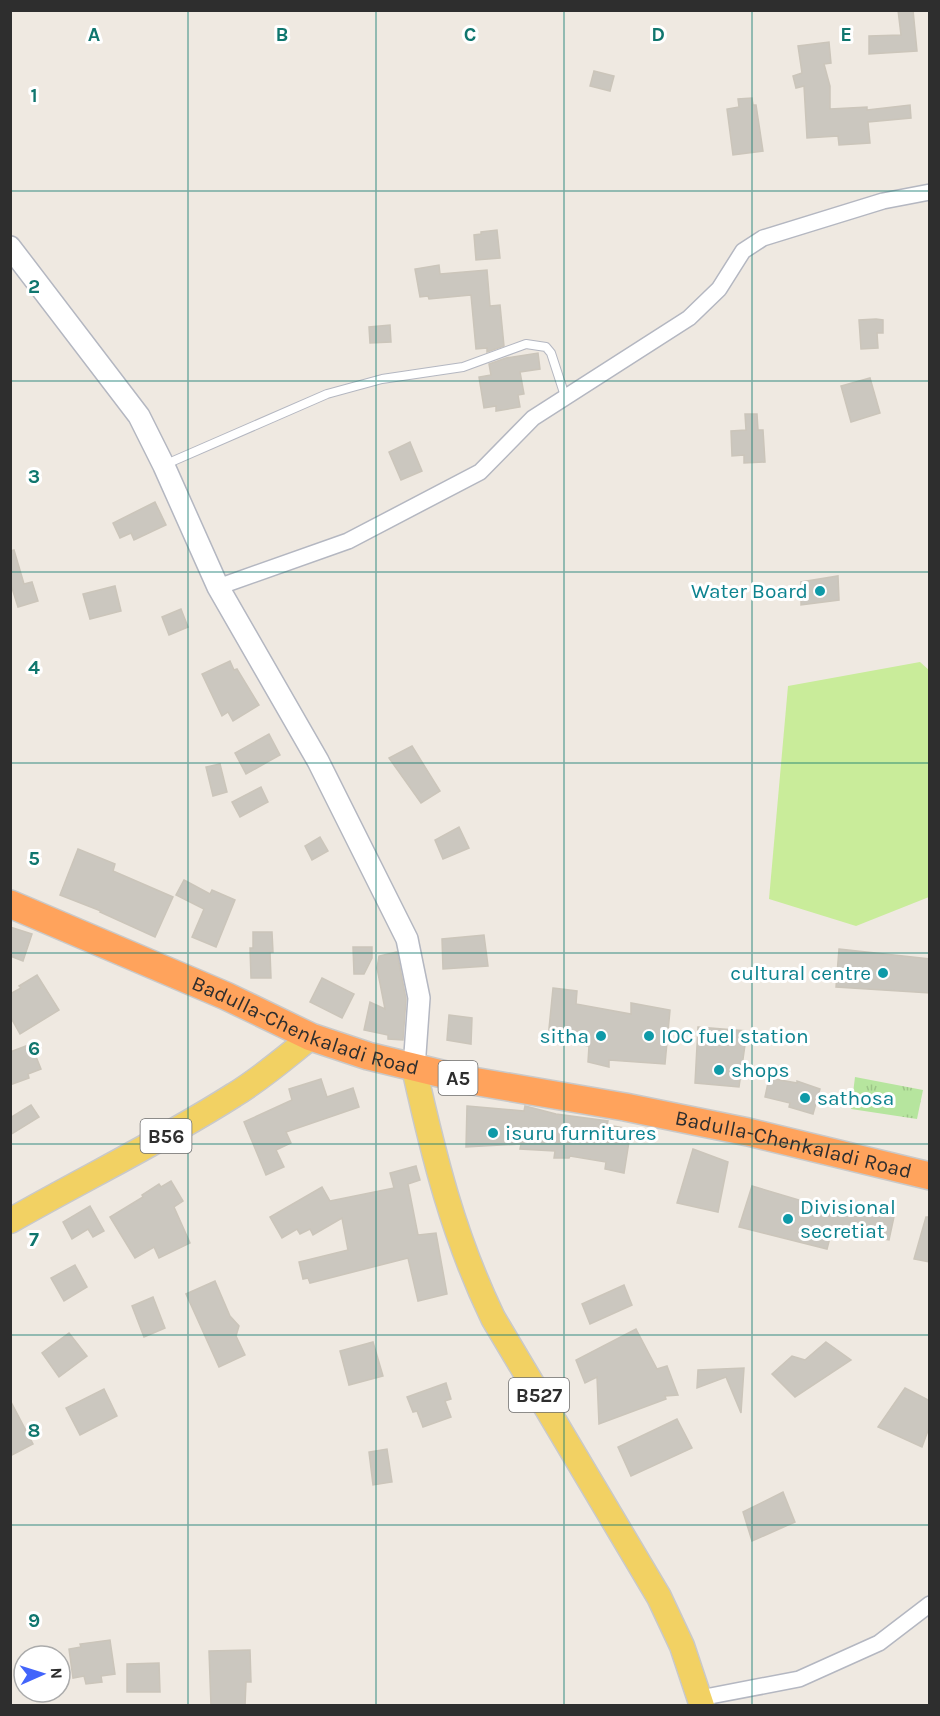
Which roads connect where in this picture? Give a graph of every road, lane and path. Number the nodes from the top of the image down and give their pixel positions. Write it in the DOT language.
graph roads {
  1 [pos="930,192"];
  2 [pos="10,247"];
  3 [pos="565,396"];
  4 [pos="164,466"];
  5 [pos="218,587"];
  6 [pos="10,904"];
  7 [pos="311,1037"];
  8 [pos="414,1068"];
  9 [pos="930,1176"];
  10 [pos="10,1221"];
  11 [pos="930,1604"];
  12 [pos="701,1702"];
  1 -- 3 [label="street"];
  2 -- 4 [label="street"];
  3 -- 4 [label="lane"];
  3 -- 5 [label="street"];
  4 -- 5 [label="street"];
  5 -- 8 [label="street"];
  6 -- 7 [label="highway, Badulla-Chenkaladi Road / A5"];
  7 -- 8 [label="highway, Badulla-Chenkaladi Road / A5"];
  7 -- 10 [label="main road, B56"];
  8 -- 9 [label="highway, Badulla-Chenkaladi Road / A5"];
  8 -- 12 [label="main road, B527"];
  11 -- 12 [label="street"];
}
